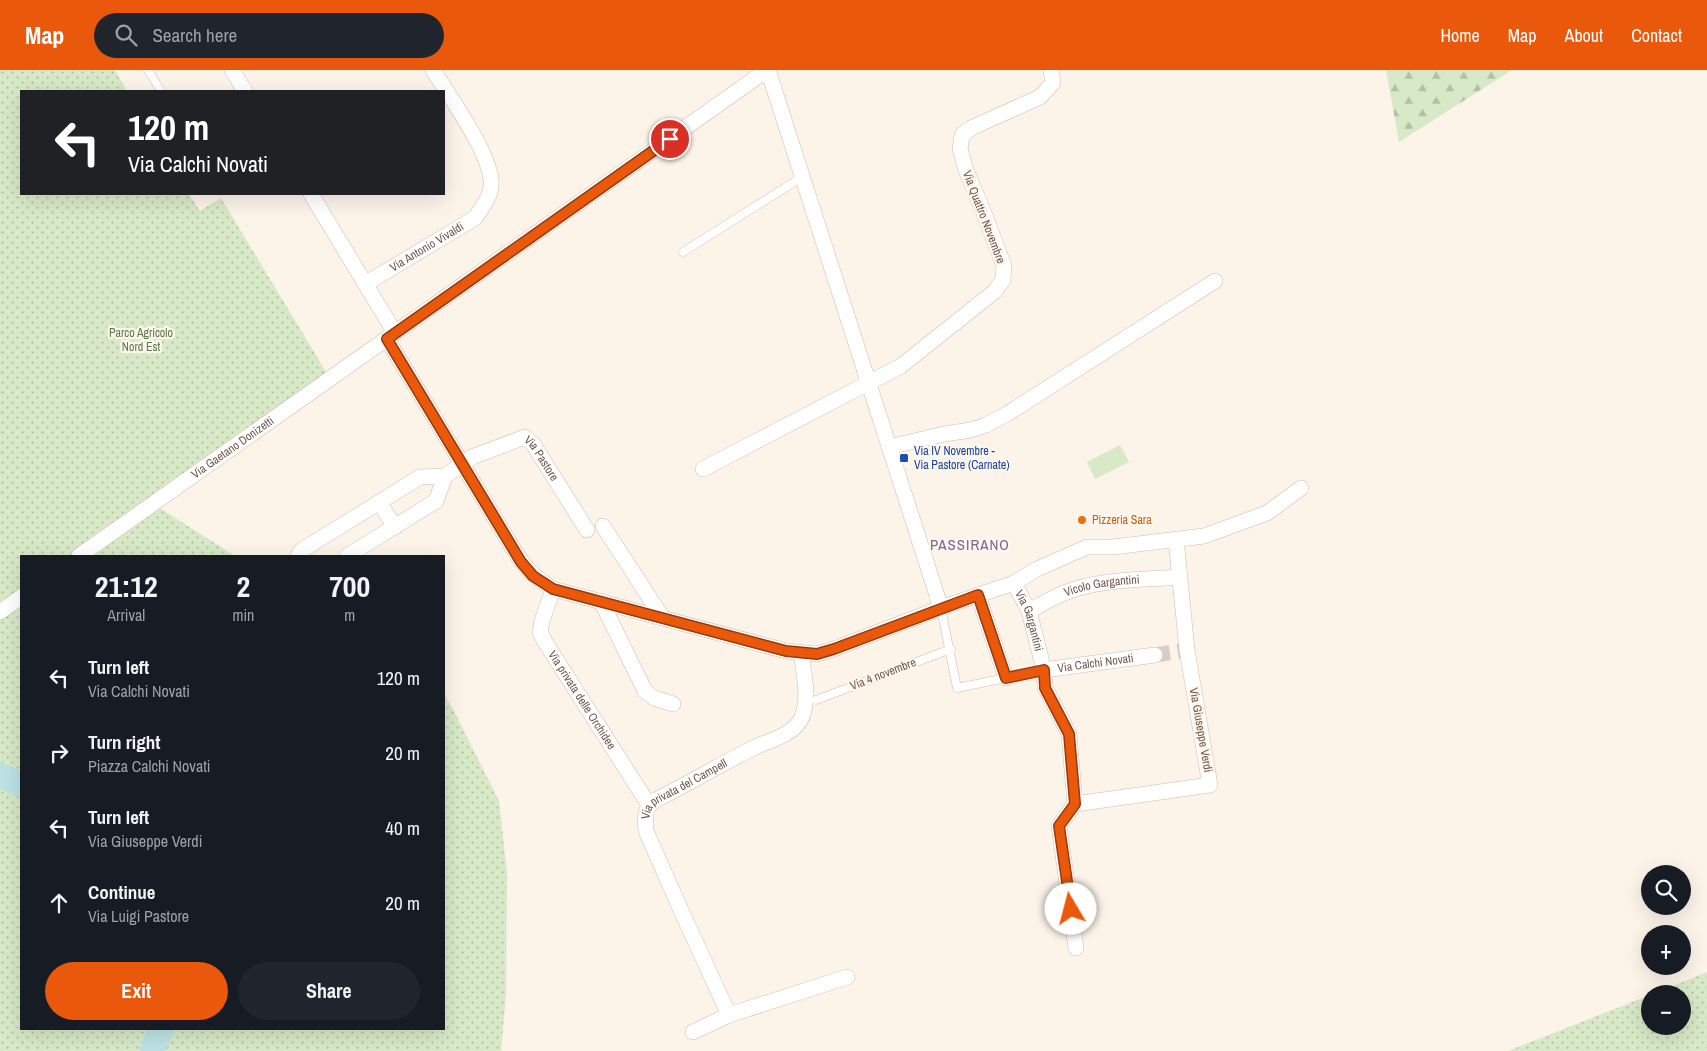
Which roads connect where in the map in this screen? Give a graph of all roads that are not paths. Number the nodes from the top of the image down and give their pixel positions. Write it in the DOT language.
graph roads {
  1 [pos="148,70"];
  2 [pos="232,70"];
  3 [pos="433,70"];
  4 [pos="767,70"];
  5 [pos="1051,70"];
  6 [pos="160,90"];
  7 [pos="244,90"];
  8 [pos="802,178"];
  9 [pos="312,195"];
  10 [pos="683,252"];
  11 [pos="1215,281"];
  12 [pos="365,284"];
  13 [pos="391,336"];
  14 [pos="868,382"];
  15 [pos="889,446"];
  16 [pos="462,464"];
  17 [pos="703,469"];
  18 [pos="445,476"];
  19 [pos="1301,488"];
  20 [pos="379,502"];
  21 [pos="603,526"];
  22 [pos="395,527"];
  23 [pos="587,530"];
  24 [pos="1176,538"];
  25 [pos="80,555"];
  26 [pos="299,555"];
  27 [pos="349,555"];
  28 [pos="1179,577"];
  29 [pos="1014,583"];
  30 [pos="553,589"];
  31 [pos="978,595"];
  32 [pos="20,598"];
  33 [pos="601,602"];
  34 [pos="941,608"];
  35 [pos="1029,611"];
  36 [pos="0,612"];
  37 [pos="662,618"];
  38 [pos="950,649"];
  39 [pos="801,653"];
  40 [pos="1155,655"];
  41 [pos="1044,670"];
  42 [pos="1006,678"];
  43 [pos="816,700"];
  44 [pos="673,704"];
  45 [pos="1075,804"];
  46 [pos="649,805"];
  47 [pos="1076,948"];
  48 [pos="847,977"];
  49 [pos="729,1015"];
  50 [pos="693,1032"];
  1 -- 6 [label="lane"];
  2 -- 7 [label="street"];
  3 -- 12 [label="street, Via Antonio Vivaldi"];
  4 -- 8 [label="street"];
  4 -- 13 [label="street, Via Gaetano Donizetti"];
  5 -- 14 [label="street, Via Quattro Novembre"];
  8 -- 10 [label="lane"];
  8 -- 14 [label="street"];
  9 -- 12 [label="street"];
  11 -- 15 [label="street"];
  12 -- 13 [label="street"];
  13 -- 16 [label="street"];
  13 -- 25 [label="street, Via Gaetano Donizetti"];
  14 -- 15 [label="street"];
  14 -- 17 [label="street, Via Quattro Novembre"];
  15 -- 34 [label="street"];
  16 -- 18 [label="street, Via Pastore"];
  16 -- 23 [label="street, Via Pastore"];
  16 -- 30 [label="street"];
  18 -- 20 [label="street"];
  18 -- 22 [label="street"];
  19 -- 24 [label="street"];
  20 -- 22 [label="street"];
  20 -- 26 [label="street"];
  21 -- 37 [label="street"];
  22 -- 27 [label="street"];
  24 -- 28 [label="street, Via Giuseppe Verdi"];
  24 -- 29 [label="street"];
  28 -- 35 [label="street, Vicolo Gargantini"];
  28 -- 45 [label="street, Via Giuseppe Verdi"];
  29 -- 31 [label="street"];
  29 -- 35 [label="street, Via Gargantini"];
  30 -- 33 [label="street"];
  30 -- 46 [label="street, Via privata delle Orchidee"];
  31 -- 34 [label="street"];
  31 -- 42 [label="street"];
  32 -- 36 [label="street"];
  33 -- 37 [label="street"];
  33 -- 44 [label="street"];
  34 -- 38 [label="lane"];
  34 -- 39 [label="street"];
  35 -- 41 [label="street, Via Gargantini"];
  37 -- 39 [label="street"];
  38 -- 42 [label="lane, Via Calchi Novati"];
  38 -- 43 [label="lane, Via 4 novembre"];
  39 -- 46 [label="street, Via privata del Campell"];
  40 -- 41 [label="street, Via Calchi Novati"];
  41 -- 42 [label="lane, Via Calchi Novati"];
  41 -- 45 [label="street, Via Gargantini"];
  45 -- 47 [label="street"];
  46 -- 49 [label="street, Via privata del Campell"];
  48 -- 49 [label="street"];
  49 -- 50 [label="street"];
}
